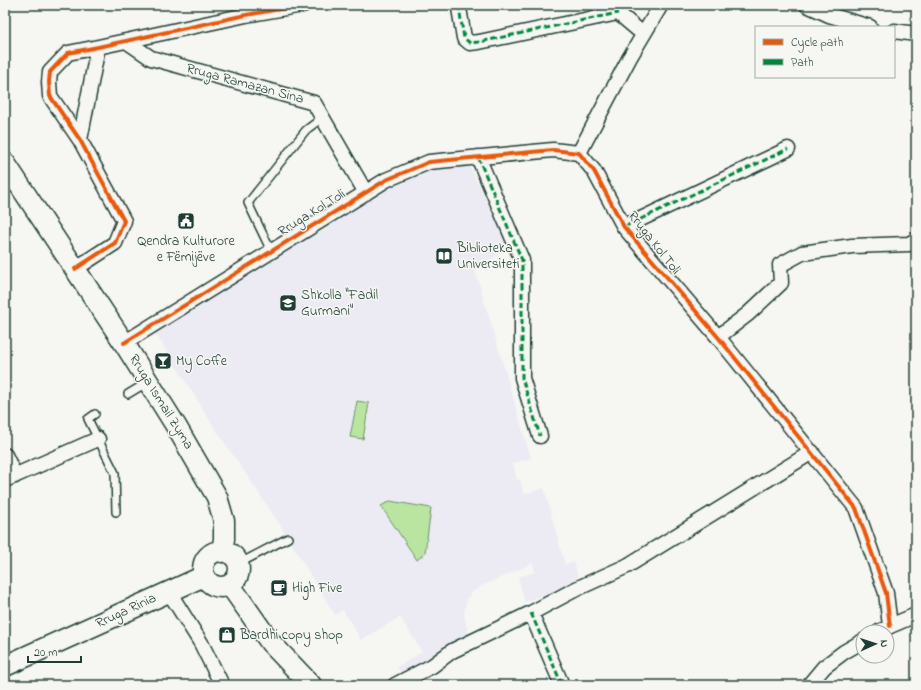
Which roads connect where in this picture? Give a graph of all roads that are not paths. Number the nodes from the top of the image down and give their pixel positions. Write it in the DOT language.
graph roads {
  1 [pos="302,5"];
  2 [pos="458,5"];
  3 [pos="660,5"];
  4 [pos="808,5"];
  5 [pos="618,9"];
  6 [pos="867,26"];
  7 [pos="895,31"];
  8 [pos="643,34"];
  9 [pos="916,34"];
  10 [pos="126,41"];
  11 [pos="98,47"];
  12 [pos="322,118"];
  13 [pos="80,140"];
  14 [pos="788,149"];
  15 [pos="579,153"];
  16 [pos="478,158"];
  17 [pos="5,163"];
  18 [pos="11,185"];
  19 [pos="366,193"];
  20 [pos="624,227"];
  21 [pos="916,240"];
  22 [pos="271,251"];
  23 [pos="75,269"];
  24 [pos="718,337"];
  25 [pos="124,343"];
  26 [pos="148,382"];
  27 [pos="128,394"];
  28 [pos="95,414"];
  29 [pos="540,436"];
  30 [pos="98,439"];
  31 [pos="812,452"];
  32 [pos="5,455"];
  33 [pos="10,478"];
  34 [pos="116,512"];
  35 [pos="288,538"];
  36 [pos="222,552"];
  37 [pos="238,564"];
  38 [pos="204,576"];
  39 [pos="230,584"];
  40 [pos="169,592"];
  41 [pos="531,614"];
  42 [pos="916,614"];
  43 [pos="884,624"];
  44 [pos="895,624"];
  45 [pos="855,646"];
  46 [pos="5,666"];
  47 [pos="222,685"];
  48 [pos="311,685"];
  49 [pos="395,685"];
  50 [pos="562,685"];
  51 [pos="809,685"];
  1 -- 10 [label="street"];
  2 -- 5 [label="street"];
  3 -- 8 [label="street"];
  4 -- 6 [label="street"];
  5 -- 8 [label="street"];
  7 -- 9 [label="street"];
  8 -- 15 [label="street"];
  10 -- 11 [label="street"];
  10 -- 12 [label="street, Rruga Ramazan Sina"];
  11 -- 13 [label="street"];
  11 -- 13 [label="street"];
  12 -- 19 [label="street, Rruga Ramazan Sina"];
  12 -- 22 [label="lane"];
  13 -- 23 [label="street"];
  14 -- 20 [label="street"];
  15 -- 16 [label="street, Rruga Kol Toli"];
  15 -- 20 [label="street, Rruga Kol Toli"];
  16 -- 19 [label="street, Rruga Kol Toli"];
  16 -- 29 [label="street"];
  17 -- 18 [label="main road, Rruga Ismail Zyma"];
  18 -- 23 [label="main road, Rruga Ismail Zyma"];
  19 -- 22 [label="street, Rruga Kol Toli"];
  20 -- 24 [label="street, Rruga Kol Toli"];
  21 -- 24 [label="street"];
  22 -- 25 [label="street, Rruga Kol Toli"];
  23 -- 25 [label="main road, Rruga Ismail Zyma"];
  24 -- 31 [label="street, Rruga Kol Toli"];
  25 -- 26 [label="main road, Rruga Ismail Zyma"];
  26 -- 27 [label="lane"];
  26 -- 36 [label="main road, Rruga Ismail Zyma"];
  28 -- 30 [label="lane"];
  30 -- 33 [label="street"];
  30 -- 34 [label="lane"];
  31 -- 41 [label="street"];
  31 -- 43 [label="street, Rruga Kol Toli"];
  32 -- 33 [label="street"];
  35 -- 37 [label="lane"];
  36 -- 37 [label="main road"];
  36 -- 38 [label="main road"];
  37 -- 39 [label="main road"];
  38 -- 39 [label="main road"];
  38 -- 40 [label="main road, Rruga Rinia"];
  39 -- 48 [label="main road"];
  40 -- 46 [label="main road, Rruga Rinia"];
  40 -- 47 [label="street"];
  41 -- 49 [label="street"];
  41 -- 50 [label="street"];
  42 -- 44 [label="street"];
  45 -- 51 [label="street"];
}
